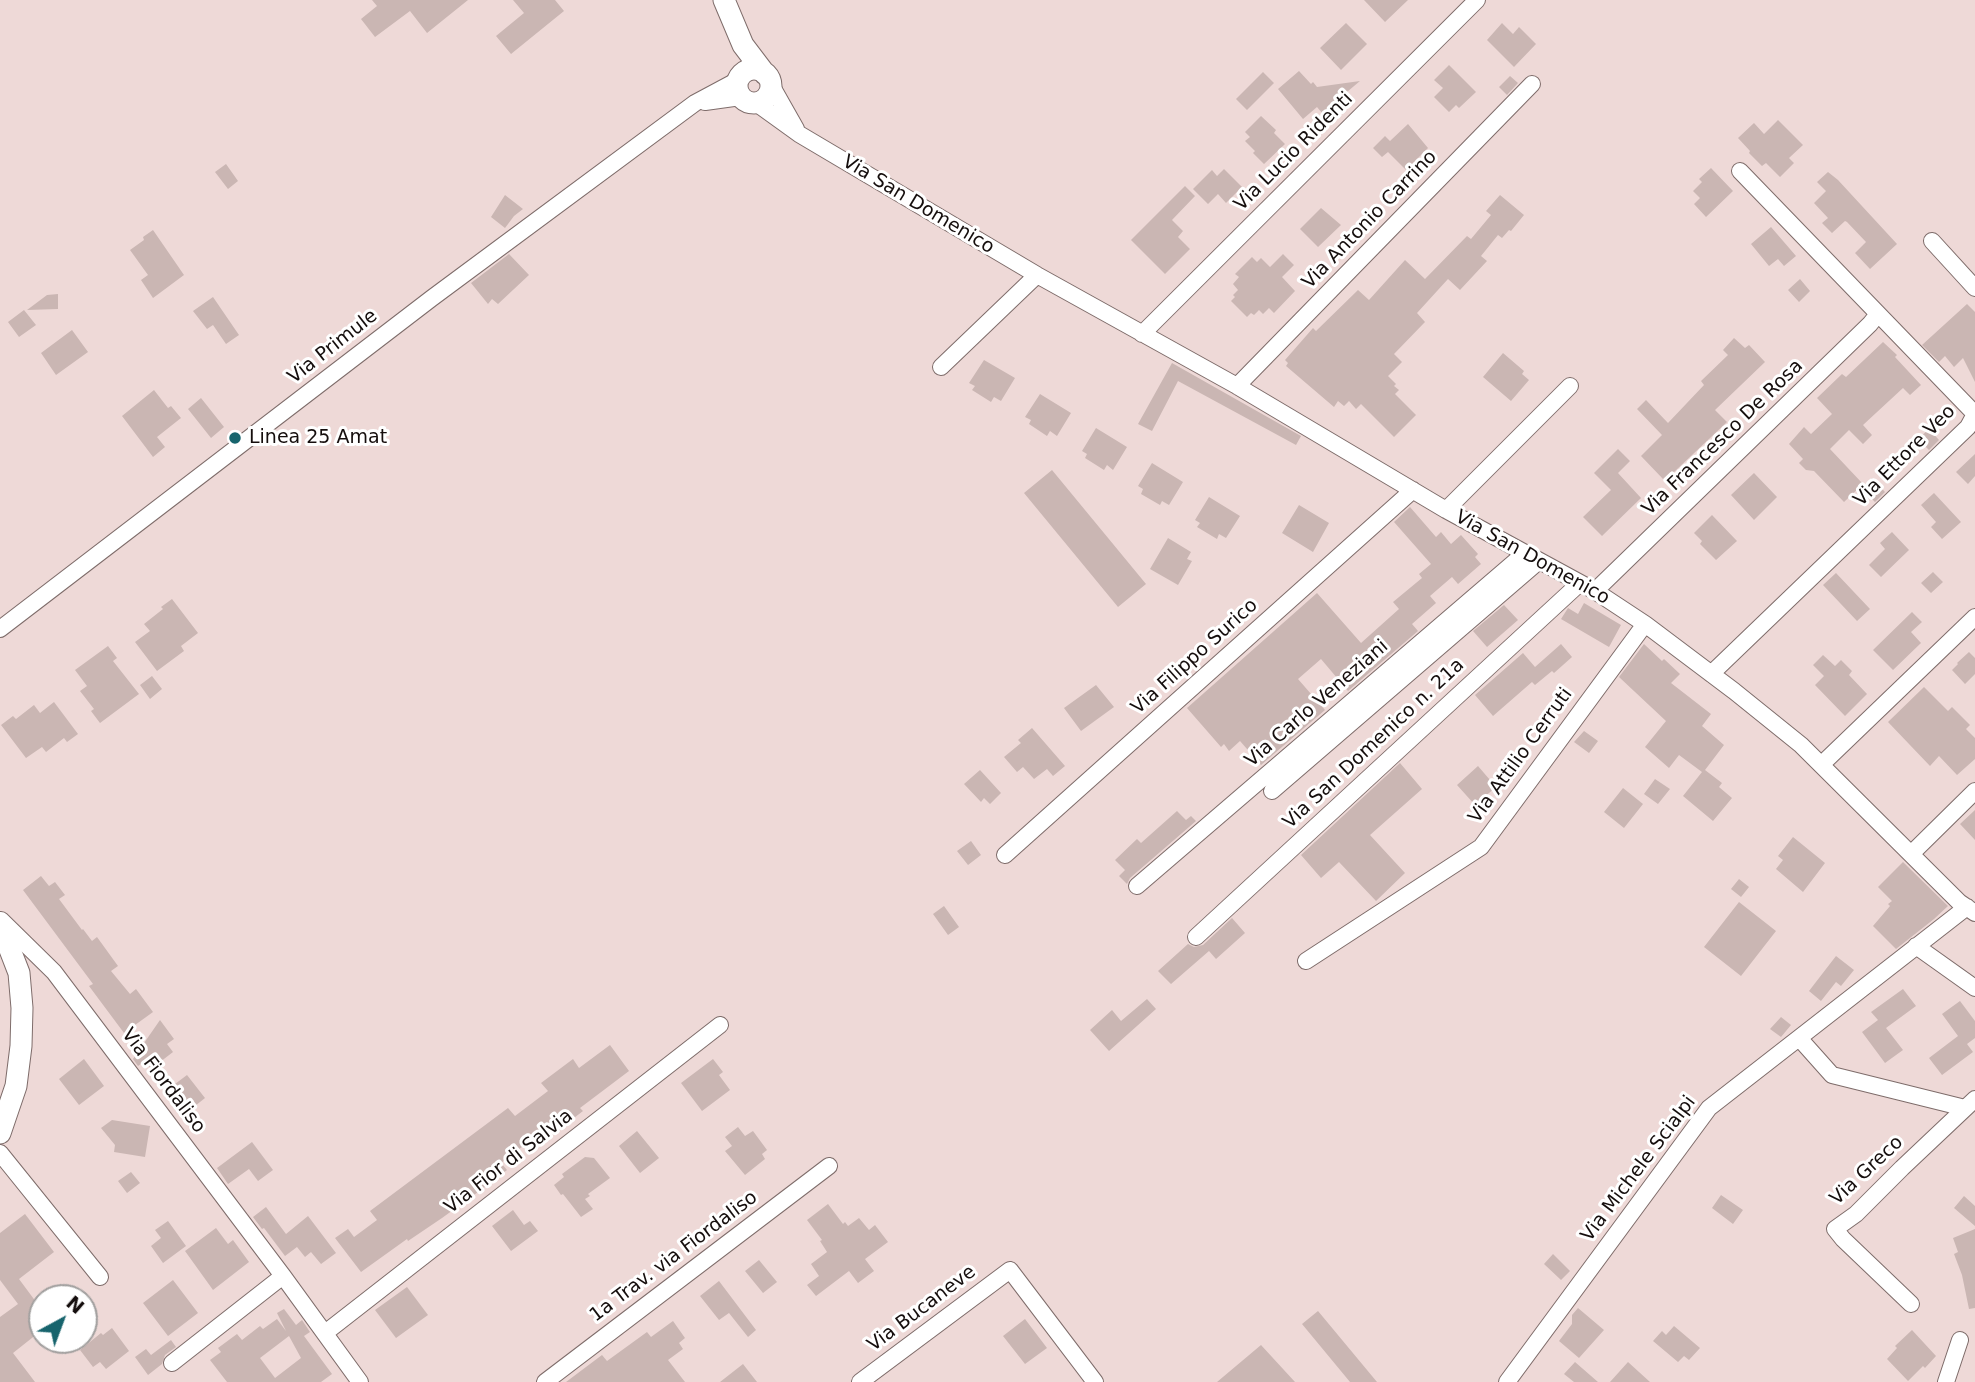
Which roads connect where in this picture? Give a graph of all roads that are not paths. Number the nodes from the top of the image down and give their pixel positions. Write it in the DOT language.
graph roads {
  1 [pos="724,0"];
  2 [pos="1477,0"];
  3 [pos="743,45"];
  4 [pos="768,79"];
  5 [pos="1532,84"];
  6 [pos="744,89"];
  7 [pos="799,134"];
  8 [pos="1740,171"];
  9 [pos="1932,241"];
  10 [pos="1037,275"];
  11 [pos="1975,288"];
  12 [pos="1878,314"];
  13 [pos="1142,334"];
  14 [pos="941,367"];
  15 [pos="1237,386"];
  16 [pos="1570,386"];
  17 [pos="1975,414"];
  18 [pos="1413,490"];
  19 [pos="1446,510"];
  20 [pos="1532,557"];
  21 [pos="1580,583"];
  22 [pos="1595,591"];
  23 [pos="1975,617"];
  24 [pos="1645,624"];
  25 [pos="0,629"];
  26 [pos="1711,674"];
  27 [pos="1822,764"];
  28 [pos="1272,791"];
  29 [pos="1975,791"];
  30 [pos="1911,853"];
  31 [pos="1005,855"];
  32 [pos="1137,886"];
  33 [pos="1971,910"];
  34 [pos="0,921"];
  35 [pos="1196,937"];
  36 [pos="1916,946"];
  37 [pos="1306,961"];
  38 [pos="1975,988"];
  39 [pos="720,1025"];
  40 [pos="1799,1038"];
  41 [pos="1970,1104"];
  42 [pos="0,1133"];
  43 [pos="0,1153"];
  44 [pos="829,1166"];
  45 [pos="283,1276"];
  46 [pos="100,1277"];
  47 [pos="1911,1304"];
  48 [pos="325,1333"];
  49 [pos="1960,1339"];
  50 [pos="173,1363"];
  51 [pos="360,1382"];
  52 [pos="545,1382"];
  53 [pos="860,1382"];
  54 [pos="1095,1382"];
  55 [pos="1507,1382"];
  56 [pos="1946,1382"];
  1 -- 3 [label="street"];
  2 -- 13 [label="street, Via Lucio Ridenti"];
  3 -- 4 [label="street"];
  3 -- 6 [label="street"];
  4 -- 6 [label="street"];
  4 -- 6 [label="street"];
  4 -- 7 [label="street"];
  5 -- 15 [label="street, Via Antonio Carrino"];
  6 -- 7 [label="street, Via San Domenico"];
  6 -- 25 [label="street, Via Primule"];
  7 -- 10 [label="street, Via San Domenico"];
  8 -- 12 [label="street, Via Ettore Veo"];
  9 -- 11 [label="street"];
  10 -- 13 [label="street, Via San Domenico"];
  10 -- 14 [label="street"];
  12 -- 17 [label="street, Via Ettore Veo"];
  12 -- 22 [label="street, Via Francesco De Rosa"];
  13 -- 15 [label="street, Via San Domenico"];
  15 -- 18 [label="street, Via San Domenico"];
  16 -- 19 [label="street"];
  17 -- 26 [label="street, Via Ettore Veo"];
  18 -- 19 [label="street, Via San Domenico"];
  18 -- 31 [label="street, Via Filippo Surico"];
  19 -- 20 [label="street, Via San Domenico"];
  20 -- 21 [label="street, Via San Domenico"];
  20 -- 28 [label="street"];
  20 -- 32 [label="street, Via Carlo Veneziani"];
  21 -- 22 [label="street, Via San Domenico"];
  21 -- 35 [label="street, Via San Domenico n. 21a"];
  22 -- 24 [label="street, Via San Domenico"];
  23 -- 27 [label="street"];
  24 -- 26 [label="street, Via San Domenico"];
  24 -- 37 [label="street, Via Attilio Cerruti"];
  26 -- 27 [label="street, Via San Domenico"];
  27 -- 30 [label="street, Via San Domenico"];
  29 -- 30 [label="street"];
  30 -- 33 [label="street, Via San Domenico"];
  33 -- 36 [label="street, Via Michele Scialpi"];
  34 -- 42 [label="street"];
  34 -- 45 [label="street, Via Fiordaliso"];
  36 -- 38 [label="street"];
  36 -- 40 [label="street, Via Michele Scialpi"];
  39 -- 48 [label="street, Via Fior di Salvia"];
  40 -- 41 [label="street"];
  40 -- 55 [label="street, Via Michele Scialpi"];
  41 -- 47 [label="street, Via Greco"];
  43 -- 46 [label="street"];
  44 -- 52 [label="street, 1a Trav. via Fiordaliso"];
  45 -- 48 [label="street, Via Fiordaliso"];
  45 -- 50 [label="street"];
  48 -- 51 [label="street, Via Fiordaliso"];
  49 -- 56 [label="street"];
  53 -- 54 [label="street, Via Bucaneve"];
}
